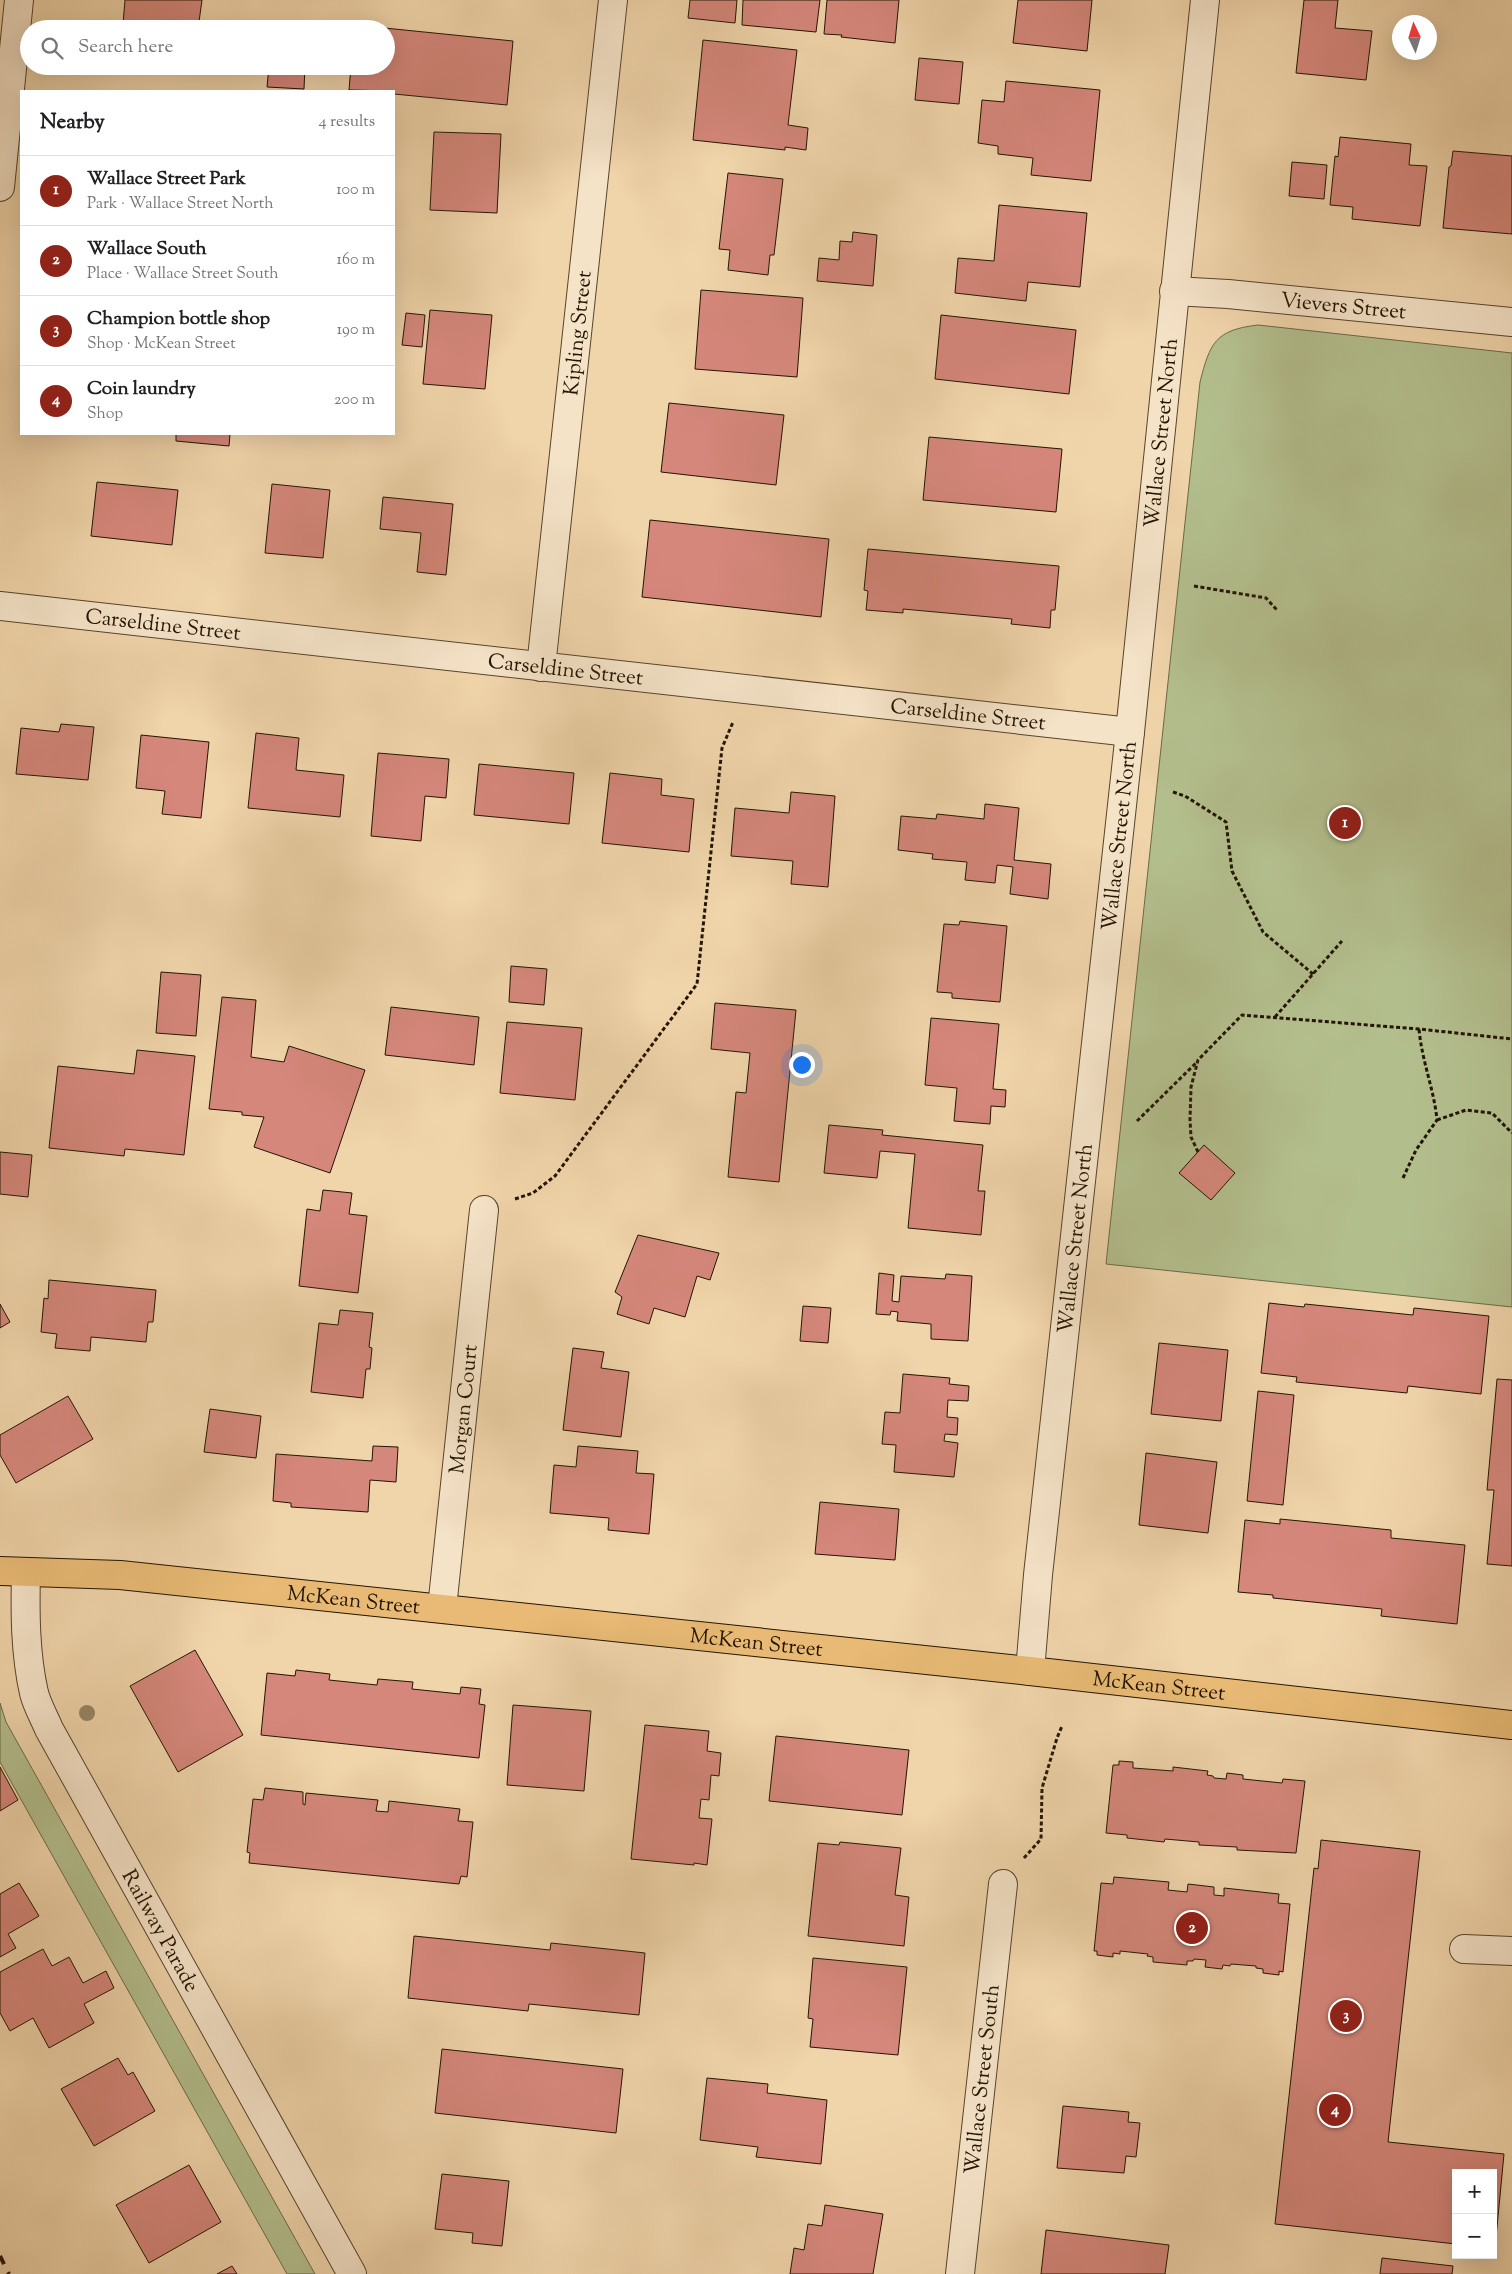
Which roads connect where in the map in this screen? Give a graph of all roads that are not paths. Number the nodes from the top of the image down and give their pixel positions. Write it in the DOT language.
graph roads {
  1 [pos="20,0"];
  2 [pos="613,0"];
  3 [pos="1205,0"];
  4 [pos="0,187"];
  5 [pos="1174,291"];
  6 [pos="1512,322"];
  7 [pos="0,606"];
  8 [pos="541,666"];
  9 [pos="1130,732"];
  10 [pos="484,1210"];
  11 [pos="13,1571"];
  12 [pos="442,1608"];
  13 [pos="1030,1671"];
  14 [pos="1512,1725"];
  15 [pos="1003,1884"];
  16 [pos="1464,1949"];
  17 [pos="1512,1951"];
  18 [pos="352,2274"];
  19 [pos="960,2274"];
  1 -- 4 [label="street"];
  2 -- 8 [label="street, Kipling Street"];
  3 -- 5 [label="street, Wallace Street North"];
  5 -- 6 [label="street, Vievers Street"];
  5 -- 9 [label="street, Wallace Street North"];
  7 -- 8 [label="street, Carseldine Street"];
  8 -- 9 [label="street, Carseldine Street"];
  9 -- 13 [label="street, Wallace Street North"];
  10 -- 12 [label="street, Morgan Court"];
  11 -- 12 [label="main road, McKean Street"];
  11 -- 18 [label="street, Railway Parade"];
  12 -- 13 [label="main road, McKean Street"];
  13 -- 14 [label="main road, McKean Street"];
  15 -- 19 [label="street, Wallace Street South"];
  16 -- 17 [label="street"];
}
